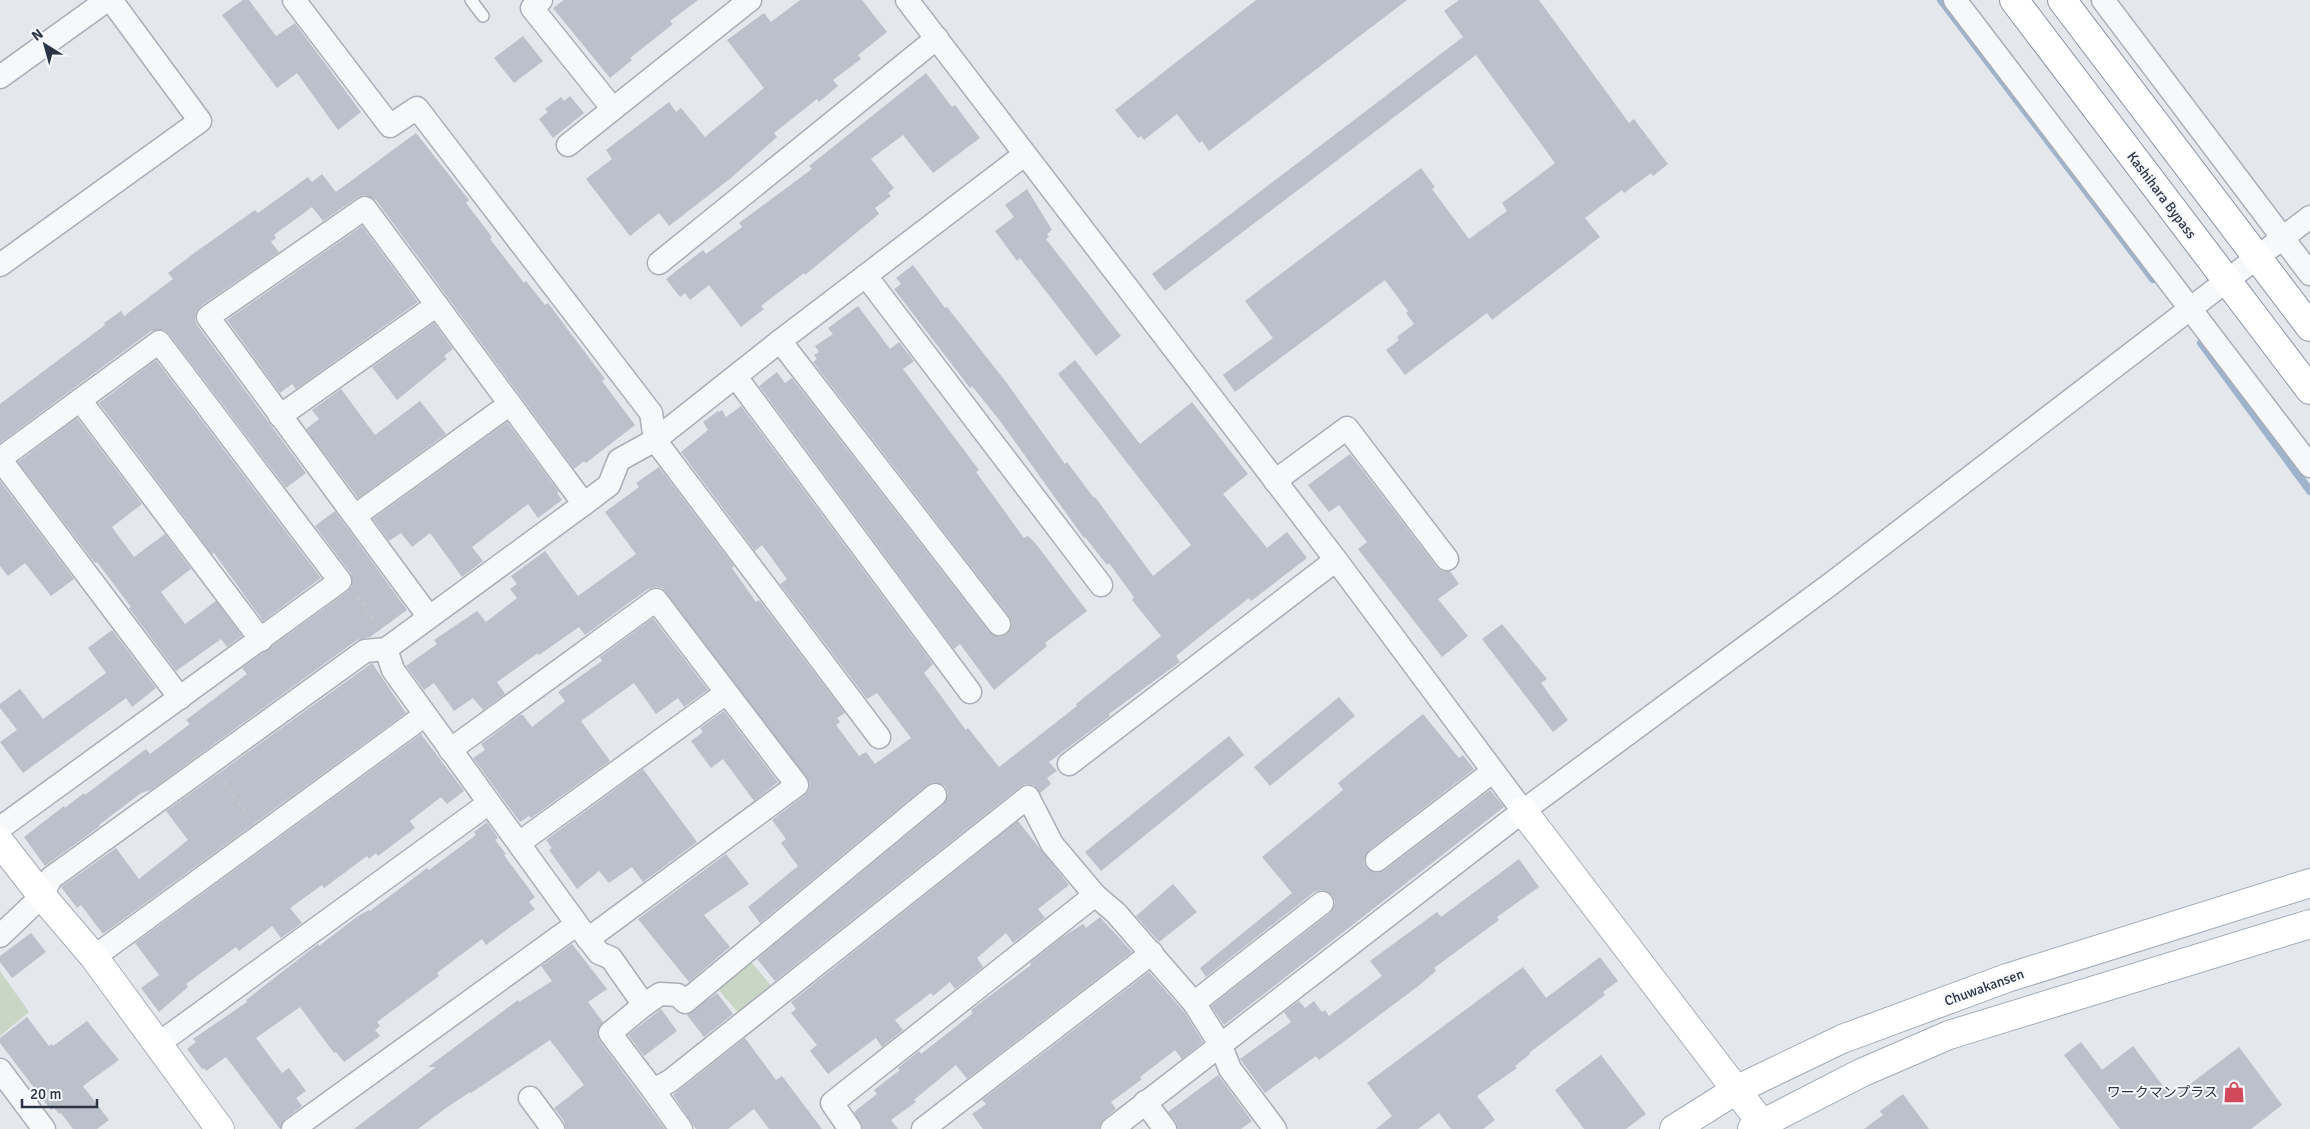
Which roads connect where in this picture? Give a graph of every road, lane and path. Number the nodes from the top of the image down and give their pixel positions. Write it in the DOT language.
graph roads {
  1 [pos="107,0"];
  2 [pos="111,0"];
  3 [pos="294,0"];
  4 [pos="471,0"];
  5 [pos="541,0"];
  6 [pos="750,0"];
  7 [pos="907,0"];
  8 [pos="1955,0"];
  9 [pos="2014,0"];
  10 [pos="2062,0"];
  11 [pos="2103,0"];
  12 [pos="484,16"];
  13 [pos="937,38"];
  14 [pos="0,77"];
  15 [pos="613,109"];
  16 [pos="568,145"];
  17 [pos="1024,154"];
  18 [pos="2310,216"];
  19 [pos="2282,237"];
  20 [pos="2257,257"];
  21 [pos="659,263"];
  22 [pos="0,265"];
  23 [pos="2310,274"];
  24 [pos="866,276"];
  25 [pos="2226,280"];
  26 [pos="437,305"];
  27 [pos="2189,308"];
  28 [pos="2310,327"];
  29 [pos="780,342"];
  30 [pos="736,377"];
  31 [pos="2310,390"];
  32 [pos="80,400"];
  33 [pos="510,404"];
  34 [pos="280,416"];
  35 [pos="655,440"];
  36 [pos="0,459"];
  37 [pos="2310,466"];
  38 [pos="1275,481"];
  39 [pos="584,504"];
  40 [pos="355,516"];
  41 [pos="1447,558"];
  42 [pos="1336,560"];
  43 [pos="340,581"];
  44 [pos="1101,584"];
  45 [pos="429,617"];
  46 [pos="999,624"];
  47 [pos="261,640"];
  48 [pos="386,648"];
  49 [pos="970,692"];
  50 [pos="726,693"];
  51 [pos="180,698"];
  52 [pos="425,715"];
  53 [pos="879,737"];
  54 [pos="450,750"];
  55 [pos="209,762"];
  56 [pos="1069,764"];
  57 [pos="1492,772"];
  58 [pos="935,795"];
  59 [pos="489,802"];
  60 [pos="1523,812"];
  61 [pos="0,828"];
  62 [pos="261,834"];
  63 [pos="0,842"];
  64 [pos="519,843"];
  65 [pos="1377,860"];
  66 [pos="2310,883"];
  67 [pos="1095,895"];
  68 [pos="42,896"];
  69 [pos="1322,903"];
  70 [pos="2310,924"];
  71 [pos="582,931"];
  72 [pos="0,936"];
  73 [pos="1152,953"];
  74 [pos="94,957"];
  75 [pos="1194,1002"];
  76 [pos="644,1005"];
  77 [pos="158,1044"];
  78 [pos="1220,1044"];
  79 [pos="0,1070"];
  80 [pos="653,1090"];
  81 [pos="1736,1090"];
  82 [pos="530,1098"];
  83 [pos="1145,1102"];
  84 [pos="1760,1127"];
  85 [pos="44,1129"];
  86 [pos="220,1129"];
  87 [pos="293,1129"];
  88 [pos="553,1129"];
  89 [pos="681,1129"];
  90 [pos="850,1129"];
  91 [pos="923,1129"];
  92 [pos="1112,1129"];
  93 [pos="1165,1129"];
  94 [pos="1275,1129"];
  95 [pos="1674,1129"];
  1 -- 14 [label="street"];
  2 -- 22 [label="street"];
  3 -- 35 [label="street"];
  4 -- 12 [label="lane"];
  5 -- 15 [label="street"];
  6 -- 15 [label="street"];
  7 -- 13 [label="street"];
  8 -- 27 [label="street"];
  9 -- 25 [label="main road, Kashihara Bypass"];
  10 -- 20 [label="main road"];
  11 -- 19 [label="street"];
  13 -- 17 [label="street"];
  13 -- 21 [label="street"];
  15 -- 16 [label="street"];
  17 -- 24 [label="street"];
  17 -- 38 [label="street"];
  18 -- 19 [label="street"];
  19 -- 20 [label="street"];
  19 -- 23 [label="street"];
  20 -- 25 [label="street"];
  20 -- 28 [label="main road"];
  24 -- 29 [label="street"];
  24 -- 44 [label="street"];
  25 -- 27 [label="street"];
  25 -- 31 [label="main road, Kashihara Bypass"];
  26 -- 33 [label="street"];
  26 -- 34 [label="street"];
  26 -- 34 [label="street"];
  27 -- 37 [label="street"];
  27 -- 60 [label="street"];
  29 -- 30 [label="street"];
  29 -- 46 [label="street"];
  30 -- 35 [label="street"];
  30 -- 49 [label="street"];
  32 -- 36 [label="street"];
  32 -- 43 [label="street"];
  32 -- 47 [label="street"];
  33 -- 39 [label="street"];
  33 -- 40 [label="street"];
  34 -- 40 [label="street"];
  35 -- 39 [label="street"];
  35 -- 53 [label="street"];
  36 -- 51 [label="street"];
  38 -- 41 [label="street"];
  38 -- 42 [label="street"];
  39 -- 45 [label="street"];
  40 -- 45 [label="street"];
  42 -- 56 [label="street"];
  42 -- 57 [label="street"];
  43 -- 47 [label="street"];
  43 -- 48 [label="path"];
  45 -- 48 [label="street"];
  47 -- 51 [label="street"];
  48 -- 52 [label="street"];
  48 -- 55 [label="street"];
  50 -- 54 [label="street"];
  50 -- 64 [label="street"];
  50 -- 71 [label="street"];
  51 -- 61 [label="street"];
  52 -- 54 [label="street"];
  52 -- 62 [label="street"];
  54 -- 59 [label="street"];
  55 -- 62 [label="path"];
  55 -- 68 [label="street"];
  57 -- 60 [label="street"];
  57 -- 65 [label="street"];
  58 -- 76 [label="street"];
  59 -- 64 [label="street"];
  59 -- 77 [label="street"];
  60 -- 78 [label="street"];
  60 -- 81 [label="main road"];
  62 -- 74 [label="street"];
  63 -- 68 [label="main road"];
  64 -- 71 [label="street"];
  66 -- 81 [label="main road, Chuwakansen"];
  67 -- 73 [label="street"];
  67 -- 80 [label="street"];
  67 -- 90 [label="street"];
  68 -- 72 [label="street"];
  68 -- 74 [label="main road"];
  69 -- 75 [label="street"];
  70 -- 84 [label="main road"];
  71 -- 76 [label="street"];
  71 -- 87 [label="street"];
  73 -- 75 [label="street"];
  73 -- 91 [label="street"];
  74 -- 77 [label="main road"];
  75 -- 78 [label="street"];
  76 -- 80 [label="street"];
  77 -- 86 [label="main road"];
  78 -- 83 [label="street"];
  78 -- 94 [label="street"];
  79 -- 85 [label="street"];
  80 -- 89 [label="street"];
  81 -- 84 [label="main road"];
  81 -- 95 [label="main road, Chuwakansen"];
  82 -- 88 [label="street"];
  83 -- 92 [label="street"];
  83 -- 93 [label="street"];
}
